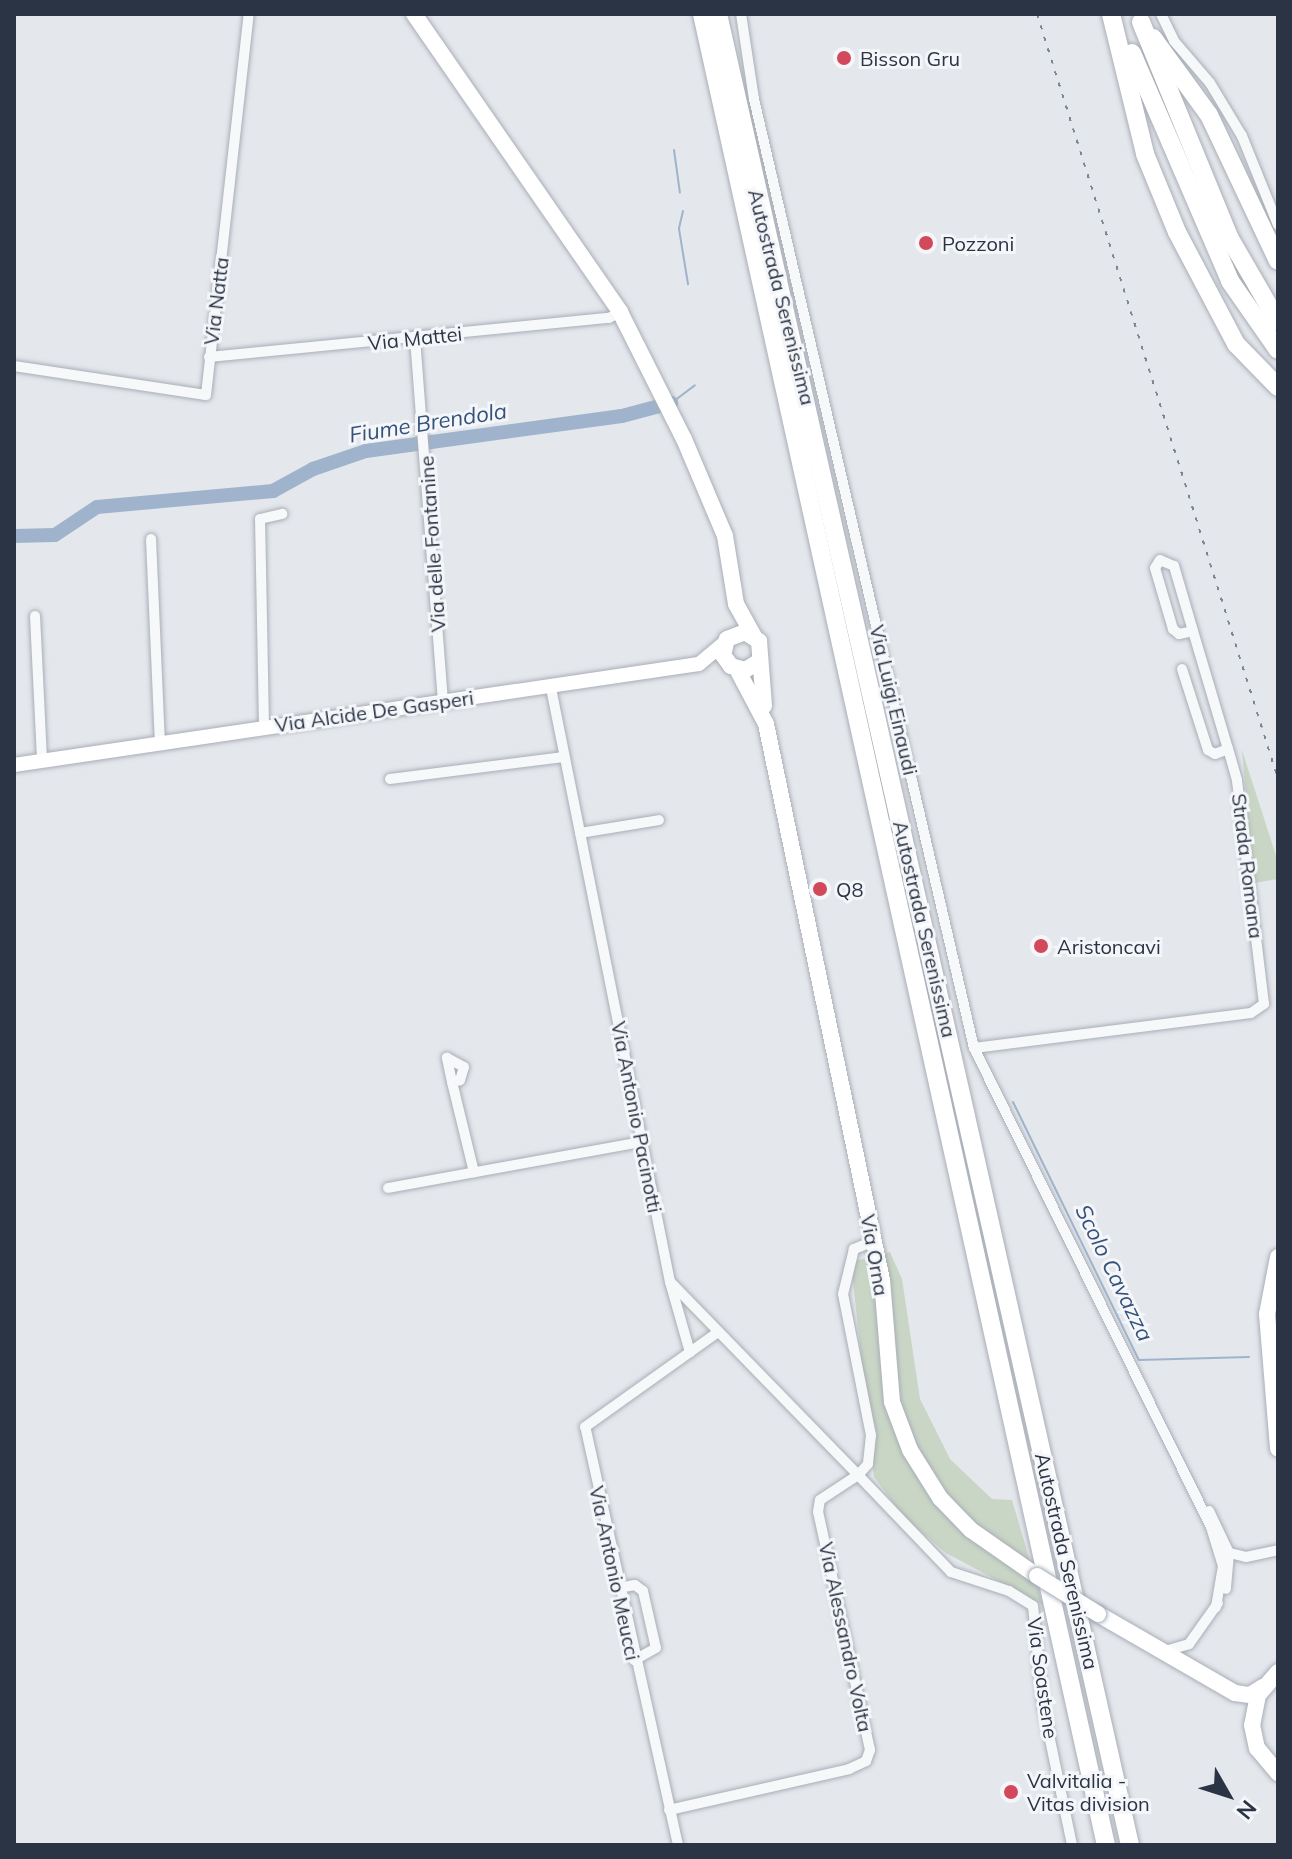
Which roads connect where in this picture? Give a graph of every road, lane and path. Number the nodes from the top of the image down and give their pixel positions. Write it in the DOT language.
graph roads {
  1 [pos="249,14"];
  2 [pos="414,14"];
  3 [pos="741,14"];
  4 [pos="1113,14"];
  5 [pos="1161,14"];
  6 [pos="711,16"];
  7 [pos="1139,18"];
  8 [pos="1278,225"];
  9 [pos="1278,261"];
  10 [pos="620,312"];
  11 [pos="1278,322"];
  12 [pos="415,338"];
  13 [pos="1278,350"];
  14 [pos="209,357"];
  15 [pos="14,366"];
  16 [pos="1278,387"];
  17 [pos="282,514"];
  18 [pos="151,539"];
  19 [pos="736,604"];
  20 [pos="35,616"];
  21 [pos="1193,631"];
  22 [pos="754,636"];
  23 [pos="726,640"];
  24 [pos="758,662"];
  25 [pos="699,664"];
  26 [pos="734,668"];
  27 [pos="1182,669"];
  28 [pos="551,688"];
  29 [pos="443,702"];
  30 [pos="766,724"];
  31 [pos="264,725"];
  32 [pos="160,742"];
  33 [pos="1228,749"];
  34 [pos="564,757"];
  35 [pos="42,760"];
  36 [pos="14,765"];
  37 [pos="390,779"];
  38 [pos="659,820"];
  39 [pos="580,833"];
  40 [pos="974,1048"];
  41 [pos="452,1082"];
  42 [pos="641,1142"];
  43 [pos="474,1172"];
  44 [pos="388,1188"];
  45 [pos="874,1241"];
  46 [pos="1278,1257"];
  47 [pos="670,1282"];
  48 [pos="707,1322"];
  49 [pos="717,1333"];
  50 [pos="684,1336"];
  51 [pos="690,1352"];
  52 [pos="1278,1449"];
  53 [pos="858,1475"];
  54 [pos="1193,1486"];
  55 [pos="1200,1504"];
  56 [pos="1224,1537"];
  57 [pos="1278,1550"];
  58 [pos="1229,1554"];
  59 [pos="1251,1557"];
  60 [pos="1272,1557"];
  61 [pos="1230,1576"];
  62 [pos="618,1588"];
  63 [pos="1216,1607"];
  64 [pos="1191,1642"];
  65 [pos="1164,1651"];
  66 [pos="634,1660"];
  67 [pos="1199,1671"];
  68 [pos="1278,1672"];
  69 [pos="1263,1687"];
  70 [pos="1229,1690"];
  71 [pos="1252,1725"];
  72 [pos="1278,1773"];
  73 [pos="669,1810"];
  74 [pos="678,1845"];
  75 [pos="1072,1845"];
  76 [pos="1106,1845"];
  77 [pos="1130,1845"];
  1 -- 14 [label="street, Via Natta"];
  2 -- 10 [label="main road"];
  3 -- 40 [label="street, Via Luigi Einaudi"];
  4 -- 13 [label="highway"];
  4 -- 16 [label="highway"];
  5 -- 8 [label="street"];
  6 -- 76 [label="highway, Autostrada Serenissima"];
  6 -- 77 [label="highway, Autostrada Serenissima"];
  7 -- 9 [label="highway"];
  7 -- 11 [label="highway"];
  10 -- 12 [label="street, Via Mattei"];
  10 -- 19 [label="main road"];
  12 -- 14 [label="street, Via Mattei"];
  12 -- 29 [label="street, Via delle Fontanine"];
  14 -- 15 [label="street, Via Natta"];
  17 -- 31 [label="street"];
  18 -- 32 [label="street"];
  19 -- 22 [label="main road"];
  19 -- 23 [label="main road"];
  20 -- 35 [label="street"];
  21 -- 21 [label="street, Strada Romana"];
  21 -- 33 [label="street, Strada Romana"];
  22 -- 23 [label="main road"];
  22 -- 24 [label="main road"];
  23 -- 25 [label="main road"];
  23 -- 26 [label="main road"];
  24 -- 26 [label="main road"];
  24 -- 30 [label="main road"];
  25 -- 26 [label="main road, Via Alcide De Gasperi"];
  25 -- 28 [label="main road, Via Alcide De Gasperi"];
  26 -- 30 [label="main road, Via Orna"];
  27 -- 33 [label="street"];
  28 -- 29 [label="main road, Via Alcide De Gasperi"];
  28 -- 34 [label="street, Via Antonio Pacinotti"];
  29 -- 31 [label="main road, Via Alcide De Gasperi"];
  30 -- 45 [label="main road, Via Orna"];
  31 -- 32 [label="main road, Via Alcide De Gasperi"];
  32 -- 35 [label="main road, Via Alcide De Gasperi"];
  33 -- 40 [label="street, Strada Romana"];
  34 -- 37 [label="street"];
  34 -- 39 [label="street, Via Antonio Pacinotti"];
  35 -- 36 [label="main road, Via Alcide De Gasperi"];
  38 -- 39 [label="street"];
  39 -- 42 [label="street, Via Antonio Pacinotti"];
  40 -- 54 [label="street, Via Luigi Einaudi"];
  41 -- 43 [label="street"];
  42 -- 43 [label="street"];
  42 -- 47 [label="street, Via Antonio Pacinotti"];
  43 -- 44 [label="street"];
  45 -- 53 [label="street"];
  45 -- 65 [label="main road, Via Orna, bridge"];
  46 -- 52 [label="main road"];
  47 -- 48 [label="street"];
  47 -- 50 [label="street, Via Antonio Pacinotti"];
  48 -- 49 [label="street"];
  48 -- 50 [label="street"];
  49 -- 51 [label="street, Via Antonio Meucci"];
  49 -- 53 [label="street"];
  50 -- 51 [label="street"];
  51 -- 62 [label="street, Via Antonio Meucci"];
  53 -- 73 [label="street, Via Alessandro Volta"];
  53 -- 75 [label="street, Via Soastene"];
  54 -- 55 [label="street, Via Luigi Einaudi"];
  54 -- 56 [label="street, Via Luigi Einaudi"];
  55 -- 58 [label="street, Via Luigi Einaudi"];
  55 -- 63 [label="street, Via Luigi Einaudi"];
  56 -- 58 [label="street, Via Luigi Einaudi"];
  56 -- 59 [label="street, Via Luigi Einaudi"];
  57 -- 60 [label="street"];
  58 -- 59 [label="street"];
  58 -- 61 [label="street, Via Luigi Einaudi"];
  59 -- 60 [label="street"];
  59 -- 61 [label="street, Via Luigi Einaudi"];
  61 -- 63 [label="street, Via Luigi Einaudi"];
  62 -- 66 [label="street, Via Antonio Meucci"];
  62 -- 66 [label="street"];
  63 -- 64 [label="street, Via Luigi Einaudi"];
  64 -- 65 [label="street"];
  64 -- 67 [label="street"];
  65 -- 67 [label="main road, Via Orna"];
  66 -- 73 [label="street, Via Antonio Meucci"];
  67 -- 70 [label="main road, Via Orna"];
  68 -- 69 [label="main road"];
  69 -- 70 [label="main road"];
  69 -- 71 [label="main road"];
  70 -- 71 [label="main road, Via Orna"];
  71 -- 72 [label="main road, Via Orna"];
  73 -- 74 [label="street, Via Antonio Meucci"];
}
